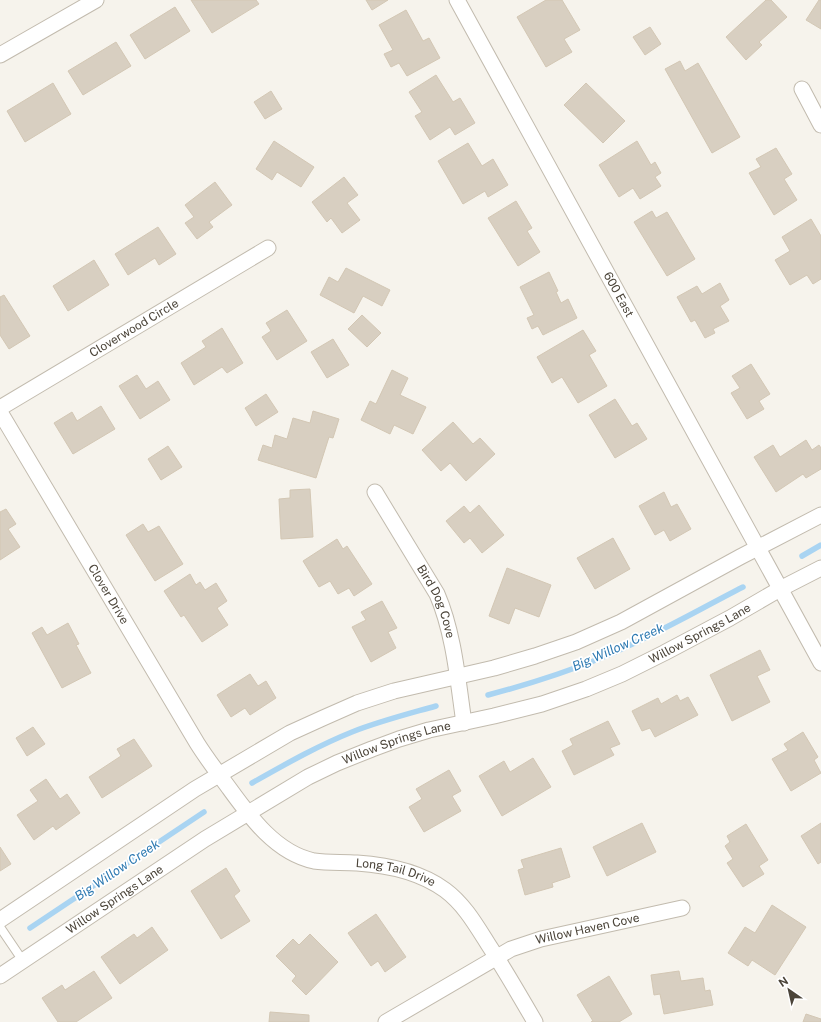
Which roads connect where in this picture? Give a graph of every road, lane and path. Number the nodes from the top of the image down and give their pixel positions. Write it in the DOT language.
graph roads {
  1 [pos="96,0"];
  2 [pos="457,0"];
  3 [pos="0,55"];
  4 [pos="802,89"];
  5 [pos="821,124"];
  6 [pos="268,248"];
  7 [pos="0,408"];
  8 [pos="0,412"];
  9 [pos="375,492"];
  10 [pos="821,515"];
  11 [pos="758,548"];
  12 [pos="821,568"];
  13 [pos="780,589"];
  14 [pos="821,663"];
  15 [pos="457,677"];
  16 [pos="464,723"];
  17 [pos="219,775"];
  18 [pos="247,813"];
  19 [pos="682,908"];
  20 [pos="0,920"];
  21 [pos="0,926"];
  22 [pos="496,957"];
  23 [pos="23,961"];
  24 [pos="0,976"];
  25 [pos="386,1022"];
  26 [pos="535,1022"];
  1 -- 3 [label="street"];
  2 -- 11 [label="street, 600 East"];
  4 -- 5 [label="street"];
  6 -- 7 [label="street, Cloverwood Circle"];
  8 -- 17 [label="street, Clover Drive"];
  9 -- 15 [label="street, Bird Dog Cove"];
  10 -- 11 [label="street"];
  11 -- 13 [label="street, 600 East"];
  11 -- 15 [label="street"];
  12 -- 13 [label="street, Willow Springs Lane"];
  13 -- 14 [label="street, 600 East"];
  13 -- 16 [label="street, Willow Springs Lane"];
  15 -- 16 [label="street, Bird Dog Cove"];
  15 -- 17 [label="street"];
  16 -- 18 [label="street, Willow Springs Lane"];
  17 -- 18 [label="street, Long Tail Drive"];
  17 -- 20 [label="street"];
  18 -- 22 [label="street, Long Tail Drive"];
  18 -- 23 [label="street, Willow Springs Lane"];
  19 -- 22 [label="street, Willow Haven Cove"];
  21 -- 23 [label="lane"];
  22 -- 25 [label="street, Willow Haven Cove"];
  22 -- 26 [label="street, Long Tail Drive"];
  23 -- 24 [label="street, Willow Springs Lane"];
}
